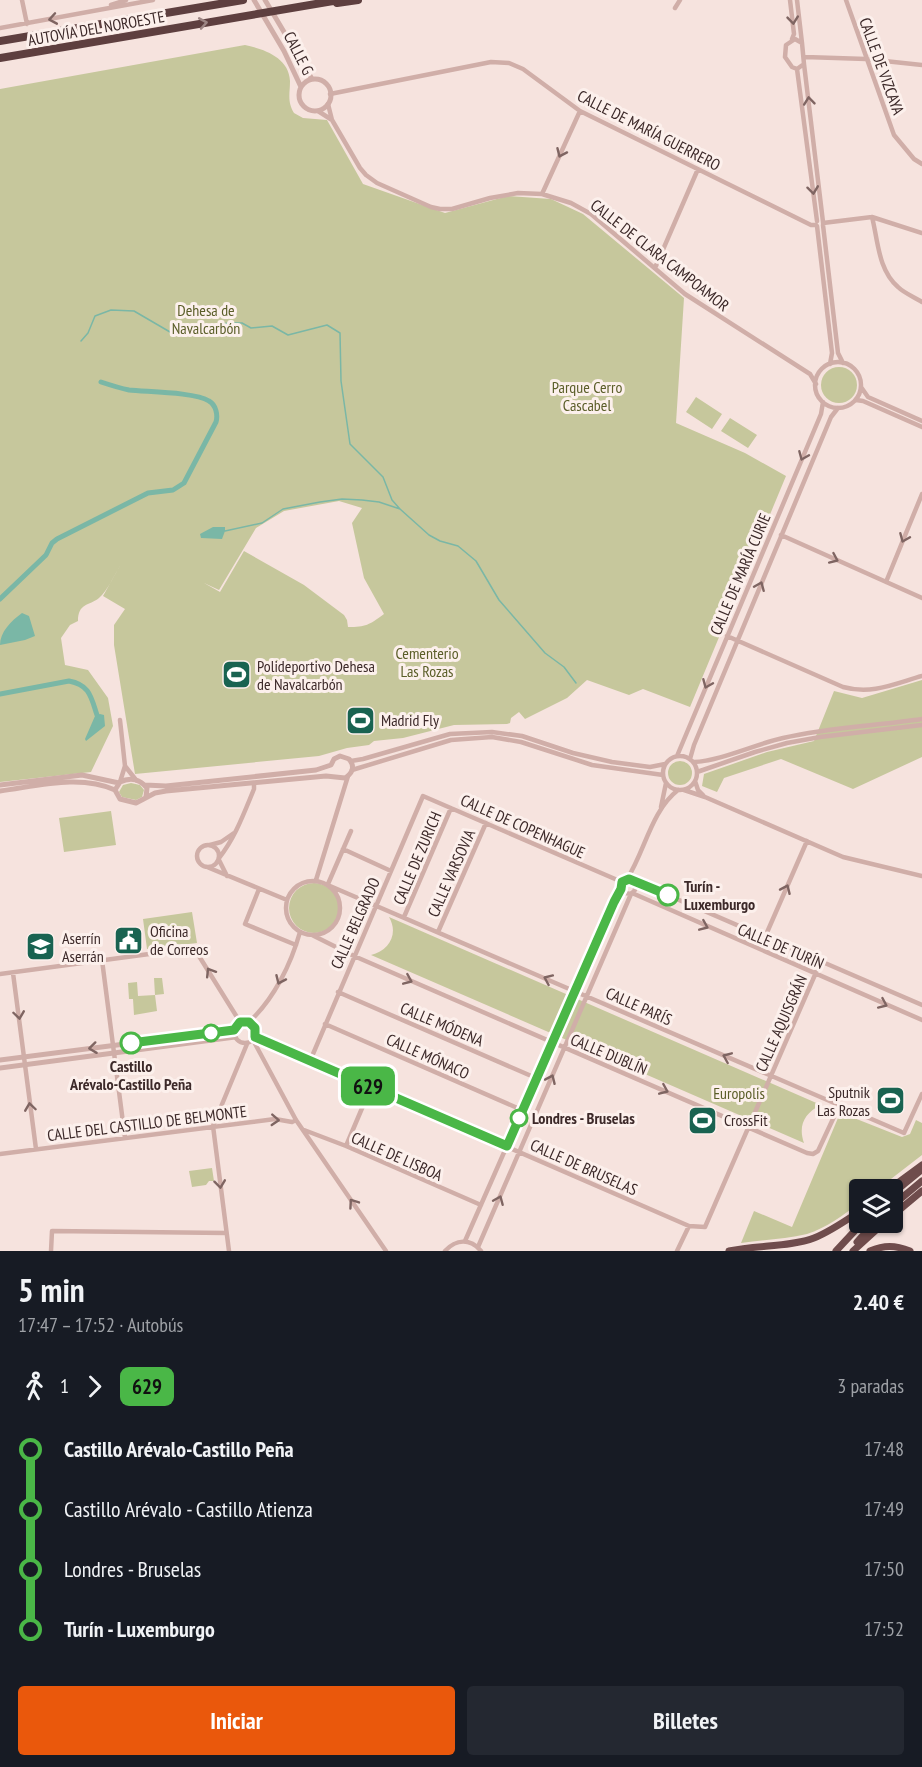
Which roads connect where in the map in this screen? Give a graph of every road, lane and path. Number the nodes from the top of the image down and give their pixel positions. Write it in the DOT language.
graph roads {
  1 [pos="22,0"];
  2 [pos="126,0"];
  3 [pos="153,0"];
  4 [pos="243,0"];
  5 [pos="254,0"];
  6 [pos="265,0"];
  7 [pos="339,0"];
  8 [pos="358,0"];
  9 [pos="681,0"];
  10 [pos="790,0"];
  11 [pos="797,0"];
  12 [pos="846,0"];
  13 [pos="105,8"];
  14 [pos="675,8"];
  15 [pos="237,18"];
  16 [pos="27,24"];
  17 [pos="0,28"];
  18 [pos="792,39"];
  19 [pos="0,40"];
  20 [pos="802,43"];
  21 [pos="804,57"];
  22 [pos="0,58"];
  23 [pos="866,59"];
  24 [pos="804,64"];
  25 [pos="922,65"];
  26 [pos="797,69"];
  27 [pos="312,79"];
  28 [pos="301,87"];
  29 [pos="330,94"];
  30 [pos="328,104"];
  31 [pos="318,111"];
  32 [pos="580,111"];
  33 [pos="332,120"];
  34 [pos="922,164"];
  35 [pos="699,169"];
  36 [pos="542,194"];
  37 [pos="872,217"];
  38 [pos="820,224"];
  39 [pos="922,233"];
  40 [pos="655,268"];
  41 [pos="922,302"];
  42 [pos="843,363"];
  43 [pos="830,364"];
  44 [pos="820,372"];
  45 [pos="810,374"];
  46 [pos="816,384"];
  47 [pos="861,387"];
  48 [pos="856,400"];
  49 [pos="823,402"];
  50 [pos="838,408"];
  51 [pos="922,421"];
  52 [pos="922,427"];
  53 [pos="922,494"];
  54 [pos="781,535"];
  55 [pos="886,582"];
  56 [pos="922,598"];
  57 [pos="727,636"];
  58 [pos="738,640"];
  59 [pos="922,676"];
  60 [pos="922,719"];
  61 [pos="120,720"];
  62 [pos="922,725"];
  63 [pos="677,756"];
  64 [pos="692,760"];
  65 [pos="351,761"];
  66 [pos="665,764"];
  67 [pos="331,765"];
  68 [pos="125,766"];
  69 [pos="352,770"];
  70 [pos="697,772"];
  71 [pos="663,775"];
  72 [pos="348,776"];
  73 [pos="337,777"];
  74 [pos="136,780"];
  75 [pos="695,781"];
  76 [pos="120,782"];
  77 [pos="254,783"];
  78 [pos="666,783"];
  79 [pos="0,785"];
  80 [pos="145,785"];
  81 [pos="115,790"];
  82 [pos="681,790"];
  83 [pos="0,791"];
  84 [pos="343,793"];
  85 [pos="423,796"];
  86 [pos="146,797"];
  87 [pos="705,797"];
  88 [pos="451,808"];
  89 [pos="660,810"];
  90 [pos="486,823"];
  91 [pos="351,831"];
  92 [pos="234,833"];
  93 [pos="807,841"];
  94 [pos="208,845"];
  95 [pos="343,849"];
  96 [pos="219,858"];
  97 [pos="635,866"];
  98 [pos="207,867"];
  99 [pos="391,871"];
  100 [pos="227,876"];
  101 [pos="922,876"];
  102 [pos="316,880"];
  103 [pos="634,882"];
  104 [pos="623,884"];
  105 [pos="329,885"];
  106 [pos="259,889"];
  107 [pos="631,893"];
  108 [pos="287,900"];
  109 [pos="377,904"];
  110 [pos="405,916"];
  111 [pos="300,932"];
  112 [pos="438,932"];
  113 [pos="312,935"];
  114 [pos="765,937"];
  115 [pos="296,945"];
  116 [pos="354,956"];
  117 [pos="102,960"];
  118 [pos="821,962"];
  119 [pos="13,973"];
  120 [pos="0,974"];
  121 [pos="815,974"];
  122 [pos="575,991"];
  123 [pos="338,992"];
  124 [pos="587,996"];
  125 [pos="922,1005"];
  126 [pos="922,1020"];
  127 [pos="240,1022"];
  128 [pos="249,1022"];
  129 [pos="325,1024"];
  130 [pos="234,1033"];
  131 [pos="254,1038"];
  132 [pos="552,1042"];
  133 [pos="247,1044"];
  134 [pos="112,1046"];
  135 [pos="565,1048"];
  136 [pos="113,1053"];
  137 [pos="24,1057"];
  138 [pos="0,1060"];
  139 [pos="310,1061"];
  140 [pos="25,1065"];
  141 [pos="0,1068"];
  142 [pos="771,1076"];
  143 [pos="537,1078"];
  144 [pos="371,1087"];
  145 [pos="922,1094"];
  146 [pos="839,1106"];
  147 [pos="522,1110"];
  148 [pos="296,1120"];
  149 [pos="213,1126"];
  150 [pos="748,1127"];
  151 [pos="303,1130"];
  152 [pos="125,1138"];
  153 [pos="346,1146"];
  154 [pos="507,1146"];
  155 [pos="36,1149"];
  156 [pos="520,1152"];
  157 [pos="0,1154"];
  158 [pos="922,1165"];
  159 [pos="922,1170"];
  160 [pos="903,1179"];
  161 [pos="922,1181"];
  162 [pos="903,1185"];
  163 [pos="922,1191"];
  164 [pos="903,1197"];
  165 [pos="481,1205"];
  166 [pos="903,1207"];
  167 [pos="849,1219"];
  168 [pos="689,1226"];
  169 [pos="705,1227"];
  170 [pos="226,1233"];
  171 [pos="853,1233"];
  172 [pos="866,1233"];
  173 [pos="872,1233"];
  174 [pos="465,1241"];
  175 [pos="480,1249"];
  176 [pos="51,1251"];
  177 [pos="229,1251"];
  178 [pos="386,1251"];
  179 [pos="445,1251"];
  180 [pos="677,1251"];
  181 [pos="729,1251"];
  182 [pos="836,1251"];
  183 [pos="851,1251"];
  184 [pos="870,1251"];
  185 [pos="910,1251"];
  1 -- 16 [label="street"];
  2 -- 13 [label="street"];
  3 -- 13 [label="street"];
  4 -- 19 [label="highway, AUTOVÍA DEL NOROESTE"];
  5 -- 28 [label="street, CALLE G"];
  6 -- 27 [label="street, CALLE G"];
  7 -- 15 [label="highway, AUTOVÍA DEL NOROESTE"];
  8 -- 15 [label="highway"];
  9 -- 14 [label="street"];
  10 -- 18 [label="street, one-way"];
  11 -- 20 [label="street"];
  12 -- 23 [label="street, CALLE DE VIZCAYA"];
  13 -- 16 [label="street, one-way"];
  22 -- 15 [label="highway, AUTOVÍA DEL NOROESTE, one-way"];
  16 -- 17 [label="street"];
  18 -- 20 [label="street"];
  18 -- 26 [label="street"];
  20 -- 21 [label="street"];
  21 -- 23 [label="street"];
  21 -- 24 [label="street"];
  23 -- 25 [label="street"];
  23 -- 34 [label="street, CALLE DE VIZCAYA"];
  24 -- 26 [label="street"];
  38 -- 24 [label="street, one-way"];
  26 -- 38 [label="street, one-way"];
  27 -- 28 [label="street"];
  27 -- 29 [label="street"];
  28 -- 31 [label="street"];
  29 -- 30 [label="street"];
  29 -- 32 [label="street, CALLE DE MARÍA GUERRERO"];
  30 -- 31 [label="street"];
  30 -- 33 [label="street, CALLE DE CLARA CAMPOAMOR"];
  31 -- 33 [label="street, CALLE DE CLARA CAMPOAMOR"];
  32 -- 35 [label="street, CALLE DE MARÍA GUERRERO"];
  32 -- 36 [label="street, one-way"];
  33 -- 36 [label="street, CALLE DE CLARA CAMPOAMOR"];
  35 -- 38 [label="street, CALLE DE MARÍA GUERRERO"];
  35 -- 40 [label="street"];
  36 -- 40 [label="street, CALLE DE CLARA CAMPOAMOR"];
  37 -- 38 [label="street"];
  37 -- 39 [label="street"];
  37 -- 41 [label="street"];
  38 -- 42 [label="street"];
  38 -- 43 [label="street"];
  40 -- 45 [label="street, CALLE DE CLARA CAMPOAMOR"];
  42 -- 43 [label="street"];
  42 -- 47 [label="street"];
  43 -- 44 [label="street"];
  44 -- 45 [label="street"];
  44 -- 46 [label="street"];
  45 -- 46 [label="street, CALLE DE CLARA CAMPOAMOR"];
  46 -- 49 [label="street"];
  47 -- 48 [label="street"];
  47 -- 51 [label="street"];
  48 -- 50 [label="street"];
  48 -- 52 [label="street"];
  49 -- 50 [label="street"];
  49 -- 57 [label="street, CALLE DE MARÍA CURIE, one-way"];
  50 -- 54 [label="street, CALLE DE MARÍA CURIE"];
  53 -- 55 [label="street, one-way"];
  54 -- 55 [label="street, one-way"];
  58 -- 54 [label="street, CALLE DE MARÍA CURIE, one-way"];
  55 -- 56 [label="street"];
  57 -- 58 [label="street"];
  57 -- 63 [label="street, CALLE DE MARÍA CURIE, one-way"];
  58 -- 59 [label="street"];
  58 -- 64 [label="street, CALLE DE MARÍA CURIE"];
  60 -- 64 [label="street"];
  61 -- 68 [label="street"];
  62 -- 70 [label="street"];
  63 -- 64 [label="street"];
  63 -- 66 [label="street"];
  64 -- 70 [label="street"];
  65 -- 66 [label="street"];
  65 -- 67 [label="street"];
  65 -- 69 [label="street"];
  66 -- 71 [label="street"];
  67 -- 73 [label="street"];
  67 -- 80 [label="street"];
  68 -- 74 [label="street"];
  68 -- 76 [label="street"];
  69 -- 71 [label="street"];
  69 -- 72 [label="street"];
  70 -- 75 [label="street"];
  71 -- 78 [label="street"];
  72 -- 73 [label="street"];
  72 -- 84 [label="street"];
  73 -- 77 [label="street"];
  73 -- 84 [label="street"];
  74 -- 76 [label="street"];
  74 -- 80 [label="street"];
  75 -- 82 [label="street"];
  75 -- 87 [label="street"];
  76 -- 79 [label="street"];
  76 -- 81 [label="street"];
  77 -- 86 [label="street"];
  77 -- 92 [label="street"];
  78 -- 82 [label="street"];
  78 -- 89 [label="street"];
  80 -- 86 [label="street"];
  81 -- 83 [label="street"];
  81 -- 86 [label="street"];
  82 -- 87 [label="street"];
  82 -- 89 [label="street"];
  84 -- 102 [label="street"];
  85 -- 88 [label="street, CALLE DE COPENHAGUE"];
  85 -- 99 [label="street, CALLE BELGRADO"];
  87 -- 93 [label="street"];
  88 -- 90 [label="street, CALLE DE COPENHAGUE"];
  88 -- 110 [label="street, CALLE DE ZURICH"];
  89 -- 97 [label="street"];
  90 -- 104 [label="street, CALLE DE COPENHAGUE"];
  90 -- 112 [label="street, CALLE VARSOVIA"];
  91 -- 95 [label="street"];
  92 -- 94 [label="street"];
  92 -- 96 [label="street"];
  93 -- 101 [label="street"];
  114 -- 93 [label="street, one-way"];
  94 -- 96 [label="street"];
  94 -- 98 [label="street"];
  95 -- 99 [label="street"];
  95 -- 105 [label="street"];
  96 -- 98 [label="street"];
  96 -- 100 [label="street"];
  97 -- 103 [label="street"];
  97 -- 104 [label="street"];
  98 -- 100 [label="street"];
  99 -- 109 [label="street, CALLE BELGRADO"];
  100 -- 106 [label="street"];
  102 -- 105 [label="street"];
  102 -- 108 [label="street"];
  103 -- 104 [label="street, CALLE DE TURÍN"];
  103 -- 107 [label="street"];
  103 -- 114 [label="street, CALLE DE TURÍN"];
  104 -- 107 [label="street, CALLE DE TURÍN"];
  104 -- 122 [label="street"];
  105 -- 109 [label="street, CALLE PARÍS"];
  105 -- 113 [label="street"];
  106 -- 108 [label="street"];
  106 -- 115 [label="street"];
  107 -- 121 [label="street, CALLE DE TURÍN, one-way"];
  107 -- 124 [label="street"];
  108 -- 111 [label="street"];
  109 -- 110 [label="street, CALLE PARÍS"];
  109 -- 116 [label="street, CALLE BELGRADO"];
  110 -- 112 [label="street, CALLE PARÍS"];
  111 -- 113 [label="street"];
  111 -- 115 [label="street"];
  122 -- 112 [label="street, CALLE PARÍS, one-way"];
  113 -- 116 [label="street, CALLE DUBLÍN"];
  114 -- 118 [label="street, CALLE DE TURÍN"];
  115 -- 128 [label="street, one-way"];
  116 -- 123 [label="street, CALLE BELGRADO"];
  116 -- 132 [label="street, CALLE DUBLÍN, one-way"];
  117 -- 119 [label="street"];
  127 -- 117 [label="street, one-way"];
  117 -- 134 [label="street"];
  118 -- 121 [label="street, CALLE AQUISGRÁN"];
  118 -- 125 [label="street, CALLE DE TURÍN"];
  119 -- 120 [label="street"];
  119 -- 137 [label="street, one-way"];
  121 -- 126 [label="street, CALLE DE TURÍN, one-way"];
  121 -- 142 [label="street, CALLE AQUISGRÁN"];
  122 -- 124 [label="street, CALLE PARÍS"];
  122 -- 132 [label="street"];
  123 -- 129 [label="street, CALLE BELGRADO"];
  123 -- 143 [label="street, CALLE MÓDENA"];
  124 -- 135 [label="street"];
  142 -- 124 [label="street, CALLE PARÍS, one-way"];
  127 -- 128 [label="street"];
  127 -- 130 [label="street"];
  128 -- 131 [label="street"];
  129 -- 139 [label="street, CALLE BELGRADO"];
  129 -- 147 [label="street, CALLE MÓNACO"];
  130 -- 133 [label="street"];
  130 -- 134 [label="street"];
  130 -- 136 [label="street"];
  131 -- 133 [label="street"];
  131 -- 139 [label="street, CALLE DE BRUSELAS"];
  131 -- 148 [label="street"];
  132 -- 135 [label="street, CALLE DUBLÍN"];
  132 -- 143 [label="street"];
  133 -- 149 [label="street"];
  134 -- 136 [label="street"];
  134 -- 137 [label="street, one-way"];
  135 -- 150 [label="street, CALLE DUBLÍN, one-way"];
  156 -- 135 [label="street, one-way"];
  136 -- 140 [label="street"];
  136 -- 152 [label="street"];
  137 -- 138 [label="street"];
  137 -- 140 [label="street"];
  139 -- 144 [label="street, CALLE DE BRUSELAS"];
  140 -- 141 [label="street"];
  155 -- 140 [label="street, one-way"];
  142 -- 146 [label="street, CALLE PARÍS"];
  142 -- 150 [label="street, CALLE AQUISGRÁN"];
  143 -- 147 [label="street"];
  144 -- 153 [label="street"];
  144 -- 154 [label="street, CALLE DE BRUSELAS"];
  145 -- 146 [label="street, CALLE PARÍS"];
  146 -- 150 [label="street, CALLE DUBLÍN"];
  147 -- 154 [label="street"];
  149 -- 148 [label="street, CALLE DEL CASTILLO DE BELMONTE, one-way"];
  148 -- 151 [label="street"];
  149 -- 152 [label="street, CALLE DEL CASTILLO DE BELMONTE"];
  149 -- 170 [label="street, one-way"];
  150 -- 169 [label="street, CALLE AQUISGRÁN"];
  151 -- 153 [label="street, CALLE DE LISBOA"];
  178 -- 151 [label="street, one-way"];
  152 -- 155 [label="street, CALLE DEL CASTILLO DE BELMONTE"];
  153 -- 165 [label="street, CALLE DE LISBOA"];
  154 -- 156 [label="street, CALLE DE BRUSELAS"];
  154 -- 165 [label="street"];
  155 -- 157 [label="street, CALLE DEL CASTILLO DE BELMONTE"];
  156 -- 168 [label="street, CALLE DE BRUSELAS"];
  175 -- 156 [label="street, one-way"];
  158 -- 160 [label="highway"];
  159 -- 162 [label="highway"];
  161 -- 164 [label="highway"];
  163 -- 166 [label="highway"];
  165 -- 174 [label="street"];
  167 -- 181 [label="highway"];
  168 -- 169 [label="street, CALLE DE BRUSELAS"];
  168 -- 180 [label="street"];
  170 -- 176 [label="street"];
  170 -- 177 [label="street"];
  171 -- 182 [label="highway"];
  172 -- 183 [label="highway"];
  173 -- 183 [label="highway"];
  174 -- 175 [label="street"];
  174 -- 179 [label="street"];
  184 -- 185 [label="highway"];
}
